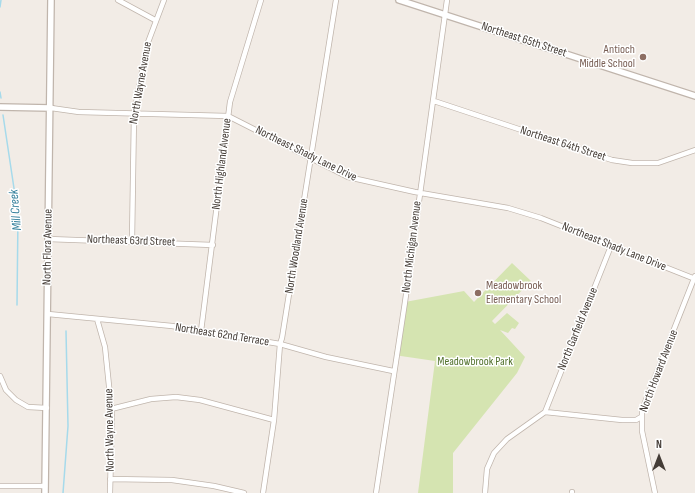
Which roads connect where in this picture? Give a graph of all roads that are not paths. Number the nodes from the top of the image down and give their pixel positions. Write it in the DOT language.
graph roads {
  1 [pos="51,0"];
  2 [pos="118,0"];
  3 [pos="164,0"];
  4 [pos="261,0"];
  5 [pos="336,0"];
  6 [pos="399,0"];
  7 [pos="447,0"];
  8 [pos="444,15"];
  9 [pos="155,20"];
  10 [pos="695,96"];
  11 [pos="434,101"];
  12 [pos="0,107"];
  13 [pos="50,108"];
  14 [pos="134,114"];
  15 [pos="228,116"];
  16 [pos="695,150"];
  17 [pos="311,158"];
  18 [pos="419,193"];
  19 [pos="48,239"];
  20 [pos="132,241"];
  21 [pos="213,245"];
  22 [pos="611,246"];
  23 [pos="695,278"];
  24 [pos="48,314"];
  25 [pos="98,319"];
  26 [pos="201,331"];
  27 [pos="280,344"];
  28 [pos="393,371"];
  29 [pos="0,376"];
  30 [pos="47,408"];
  31 [pos="111,409"];
  32 [pos="545,412"];
  33 [pos="641,417"];
  34 [pos="274,420"];
  35 [pos="110,479"];
  36 [pos="0,486"];
  37 [pos="45,486"];
  38 [pos="45,493"];
  39 [pos="110,493"];
  40 [pos="244,493"];
  41 [pos="263,493"];
  42 [pos="376,493"];
  43 [pos="485,493"];
  44 [pos="655,493"];
  1 -- 13 [label="street, North Flora Avenue"];
  2 -- 9 [label="street"];
  3 -- 9 [label="street, North Wayne Avenue"];
  4 -- 15 [label="street, North Highland Avenue"];
  5 -- 17 [label="street, North Woodland Avenue"];
  6 -- 8 [label="street, Northeast 65th Street"];
  7 -- 8 [label="street, North Michigan Avenue"];
  8 -- 10 [label="street, Northeast 65th Street"];
  8 -- 11 [label="street, North Michigan Avenue"];
  9 -- 14 [label="street, North Wayne Avenue"];
  11 -- 16 [label="street, Northeast 64th Street"];
  11 -- 18 [label="street, North Michigan Avenue"];
  12 -- 13 [label="street, Northeast Shady Lane Drive"];
  13 -- 14 [label="street, Northeast Shady Lane Drive"];
  13 -- 19 [label="street, North Flora Avenue"];
  14 -- 15 [label="street, Northeast Shady Lane Drive"];
  14 -- 20 [label="street, North Wayne Avenue"];
  15 -- 17 [label="street, Northeast Shady Lane Drive"];
  15 -- 21 [label="street, North Highland Avenue"];
  17 -- 18 [label="street, Northeast Shady Lane Drive"];
  17 -- 27 [label="street, North Woodland Avenue"];
  18 -- 22 [label="street, Northeast Shady Lane Drive"];
  18 -- 28 [label="street, North Michigan Avenue"];
  19 -- 20 [label="street, Northeast 63rd Street"];
  19 -- 24 [label="street, North Flora Avenue"];
  20 -- 21 [label="street, Northeast 63rd Street"];
  21 -- 26 [label="street, North Highland Avenue"];
  22 -- 23 [label="street, Northeast Shady Lane Drive"];
  22 -- 32 [label="street, North Garfield Avenue"];
  23 -- 33 [label="street, North Howard Avenue"];
  24 -- 25 [label="street, Northeast 62nd Terrace"];
  24 -- 30 [label="street, North Flora Avenue"];
  25 -- 26 [label="street, Northeast 62nd Terrace"];
  25 -- 31 [label="street, North Wayne Avenue"];
  26 -- 27 [label="street, Northeast 62nd Terrace"];
  27 -- 28 [label="street, Northeast 62nd Terrace"];
  27 -- 34 [label="street, North Woodland Avenue"];
  28 -- 42 [label="street, North Michigan Avenue"];
  29 -- 30 [label="street"];
  30 -- 37 [label="street, North Flora Avenue"];
  31 -- 34 [label="street"];
  31 -- 35 [label="street, North Wayne Avenue"];
  32 -- 33 [label="street"];
  32 -- 43 [label="street"];
  33 -- 44 [label="street, North Howard Avenue"];
  34 -- 41 [label="street, North Woodland Avenue"];
  35 -- 39 [label="street, North Wayne Avenue"];
  35 -- 40 [label="street"];
  36 -- 37 [label="street"];
  37 -- 38 [label="street, North Flora Avenue"];
}
